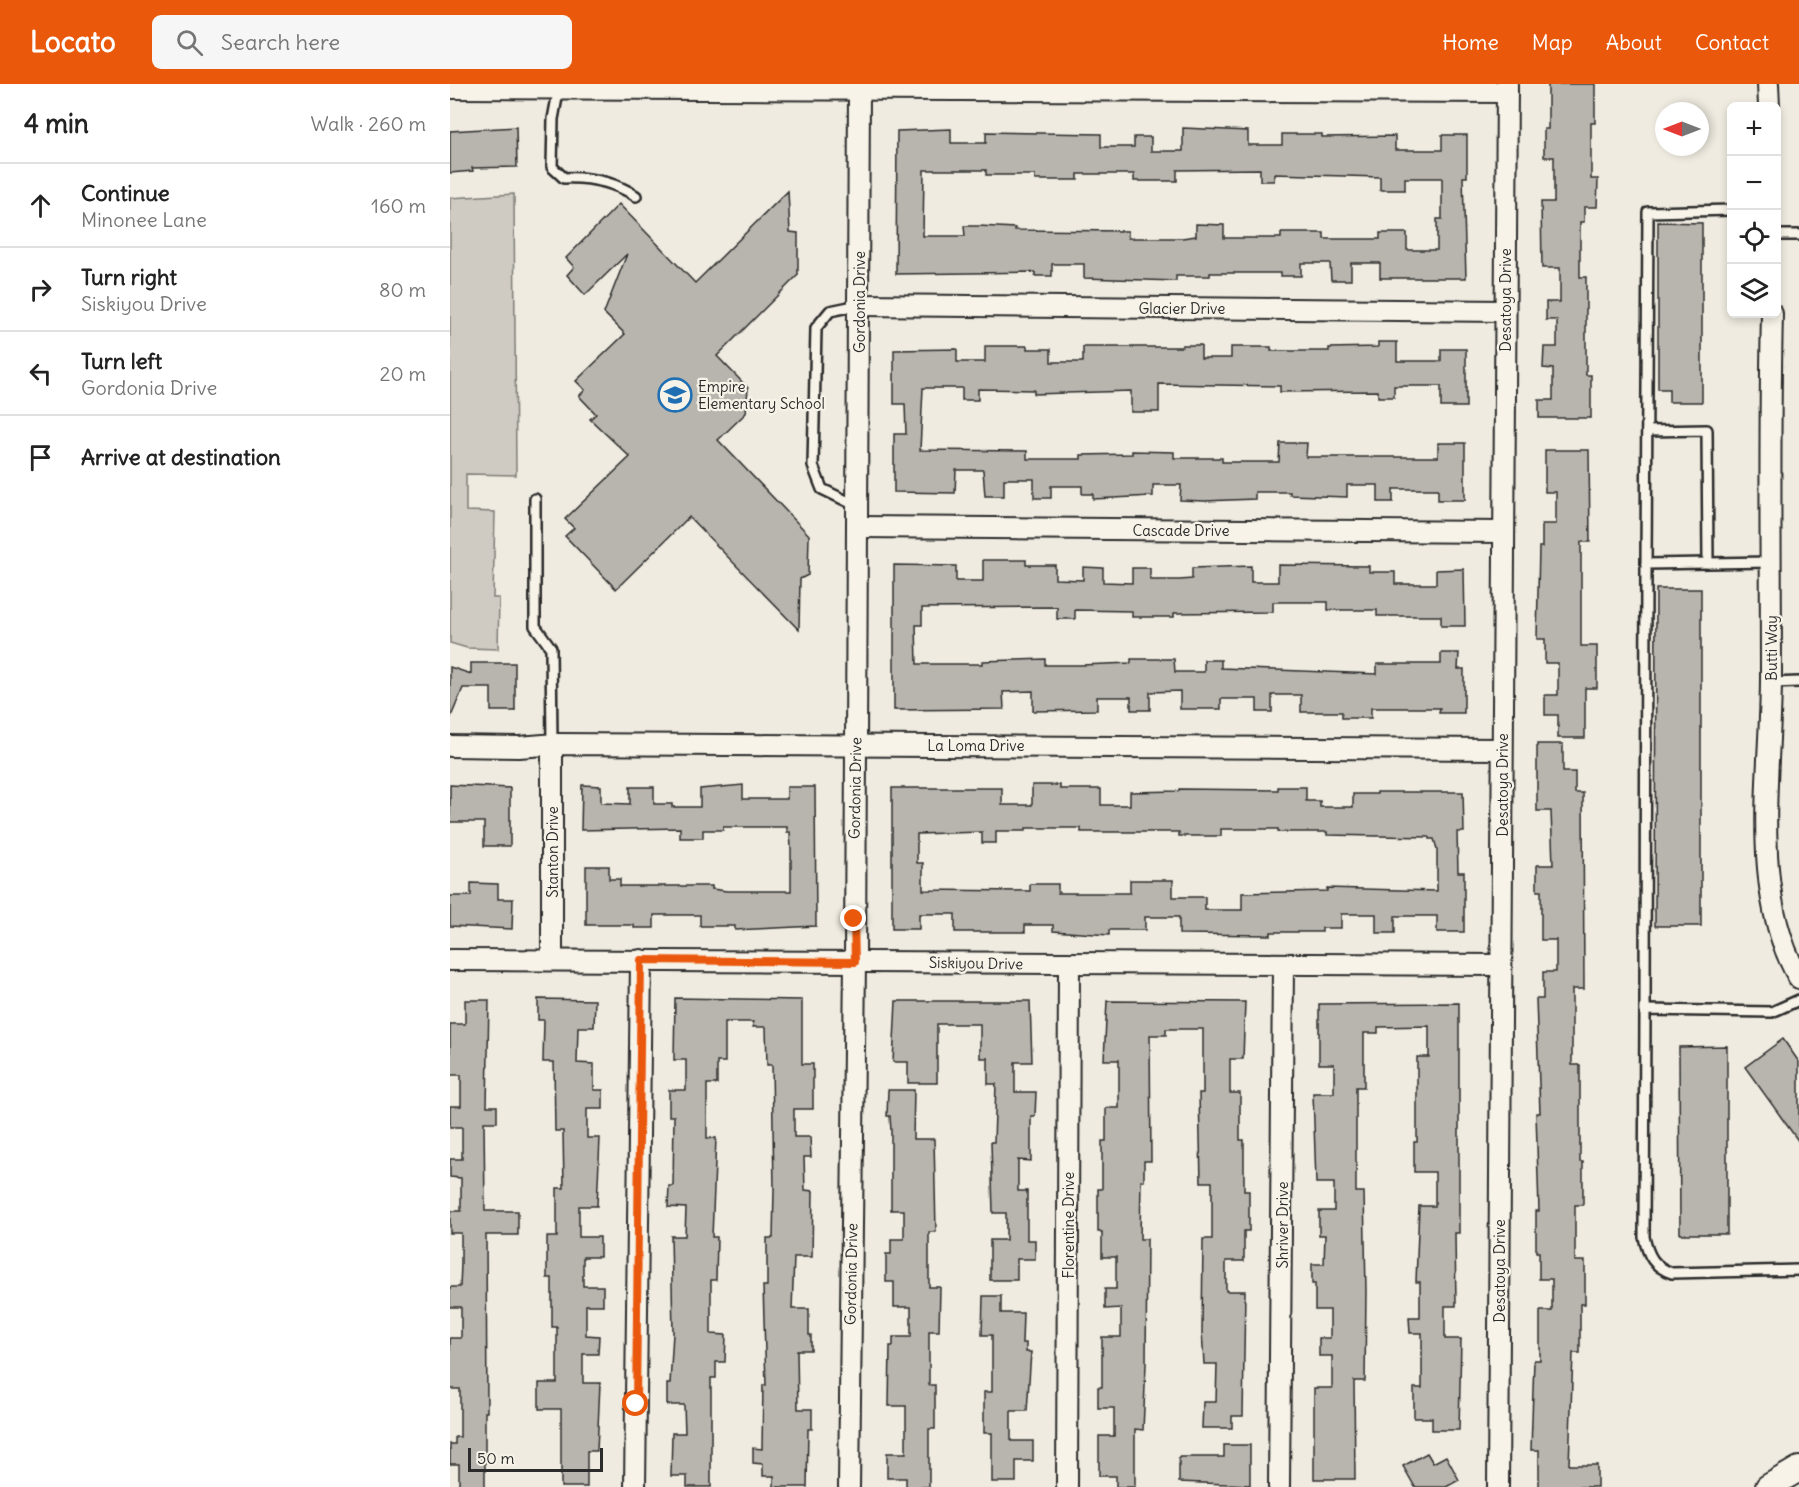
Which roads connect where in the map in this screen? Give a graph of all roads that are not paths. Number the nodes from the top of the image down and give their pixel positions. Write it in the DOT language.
graph roads {
  1 [pos="1768,84"];
  2 [pos="559,86"];
  3 [pos="450,88"];
  4 [pos="1507,88"];
  5 [pos="860,89"];
  6 [pos="1768,102"];
  7 [pos="636,196"];
  8 [pos="1727,210"];
  9 [pos="1781,235"];
  10 [pos="1799,235"];
  11 [pos="859,305"];
  12 [pos="1504,311"];
  13 [pos="1772,318"];
  14 [pos="1647,432"];
  15 [pos="535,499"];
  16 [pos="857,506"];
  17 [pos="857,527"];
  18 [pos="1504,532"];
  19 [pos="1771,562"];
  20 [pos="1708,563"];
  21 [pos="1646,564"];
  22 [pos="1799,682"];
  23 [pos="1771,683"];
  24 [pos="552,744"];
  25 [pos="450,746"];
  26 [pos="856,746"];
  27 [pos="1502,749"];
  28 [pos="450,960"];
  29 [pos="552,960"];
  30 [pos="641,960"];
  31 [pos="855,962"];
  32 [pos="1069,964"];
  33 [pos="1282,964"];
  34 [pos="1501,966"];
  35 [pos="1799,978"];
  36 [pos="1799,1000"];
  37 [pos="1645,1010"];
  38 [pos="1799,1270"];
  39 [pos="1799,1469"];
  40 [pos="635,1487"];
  41 [pos="849,1487"];
  42 [pos="1067,1487"];
  43 [pos="1279,1487"];
  44 [pos="1498,1487"];
  45 [pos="1768,1487"];
  1 -- 6 [label="street"];
  2 -- 3 [label="street"];
  2 -- 5 [label="street"];
  2 -- 7 [label="lane"];
  4 -- 5 [label="street"];
  4 -- 12 [label="street, Desatoya Drive"];
  5 -- 11 [label="street, Gordonia Drive"];
  8 -- 14 [label="lane"];
  9 -- 10 [label="lane"];
  11 -- 12 [label="street, Glacier Drive"];
  11 -- 16 [label="street, Gordonia Drive"];
  11 -- 16 [label="lane"];
  12 -- 18 [label="street, Desatoya Drive"];
  13 -- 19 [label="street, Butti Way"];
  14 -- 20 [label="lane"];
  14 -- 21 [label="lane"];
  15 -- 24 [label="lane"];
  16 -- 17 [label="street, Gordonia Drive"];
  17 -- 18 [label="street, Cascade Drive"];
  17 -- 26 [label="street, Gordonia Drive"];
  18 -- 27 [label="street, Desatoya Drive"];
  19 -- 20 [label="lane"];
  19 -- 23 [label="street, Butti Way"];
  20 -- 21 [label="lane"];
  21 -- 37 [label="lane"];
  22 -- 23 [label="lane"];
  23 -- 35 [label="street, Butti Way"];
  24 -- 25 [label="street, La Loma Drive"];
  24 -- 26 [label="street, La Loma Drive"];
  24 -- 29 [label="street, Stanton Drive"];
  26 -- 27 [label="street, La Loma Drive"];
  26 -- 31 [label="street, Gordonia Drive"];
  27 -- 34 [label="street, Desatoya Drive"];
  28 -- 29 [label="street, Siskiyou Drive"];
  29 -- 30 [label="street, Siskiyou Drive"];
  30 -- 31 [label="street, Siskiyou Drive"];
  30 -- 40 [label="street"];
  31 -- 32 [label="street, Siskiyou Drive"];
  31 -- 41 [label="street, Gordonia Drive"];
  32 -- 33 [label="street, Siskiyou Drive"];
  32 -- 42 [label="street, Florentine Drive"];
  33 -- 34 [label="street, Siskiyou Drive"];
  33 -- 43 [label="street, Shriver Drive"];
  34 -- 44 [label="street, Desatoya Drive"];
  36 -- 37 [label="lane"];
  37 -- 38 [label="lane"];
  39 -- 45 [label="street"];
}
